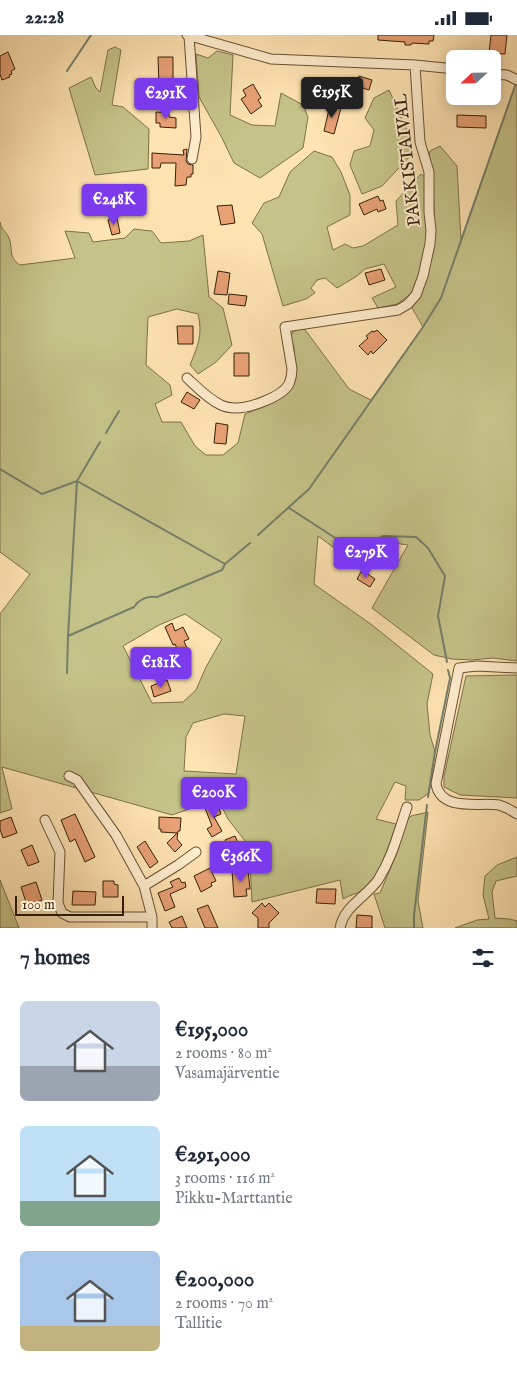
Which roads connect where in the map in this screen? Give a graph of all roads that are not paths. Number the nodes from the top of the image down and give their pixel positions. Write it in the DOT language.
graph roads {
  1 [pos="188,35"];
  2 [pos="415,65"];
  3 [pos="446,68"];
  4 [pos="501,75"];
  5 [pos="517,79"];
  6 [pos="192,159"];
  7 [pos="187,378"];
  8 [pos="517,669"];
  9 [pos="69,776"];
  10 [pos="407,807"];
  11 [pos="517,813"];
  12 [pos="45,820"];
  13 [pos="196,852"];
  14 [pos="144,886"];
  15 [pos="152,917"];
  16 [pos="341,923"];
  17 [pos="152,928"];
  1 -- 2 [label="street"];
  1 -- 6 [label="street"];
  2 -- 3 [label="street"];
  2 -- 7 [label="street, PAKKISTAIVAL"];
  4 -- 5 [label="street"];
  8 -- 11 [label="street"];
  9 -- 14 [label="street"];
  10 -- 16 [label="street"];
  12 -- 15 [label="street"];
  13 -- 14 [label="street"];
  14 -- 15 [label="street"];
  15 -- 17 [label="street"];
}
